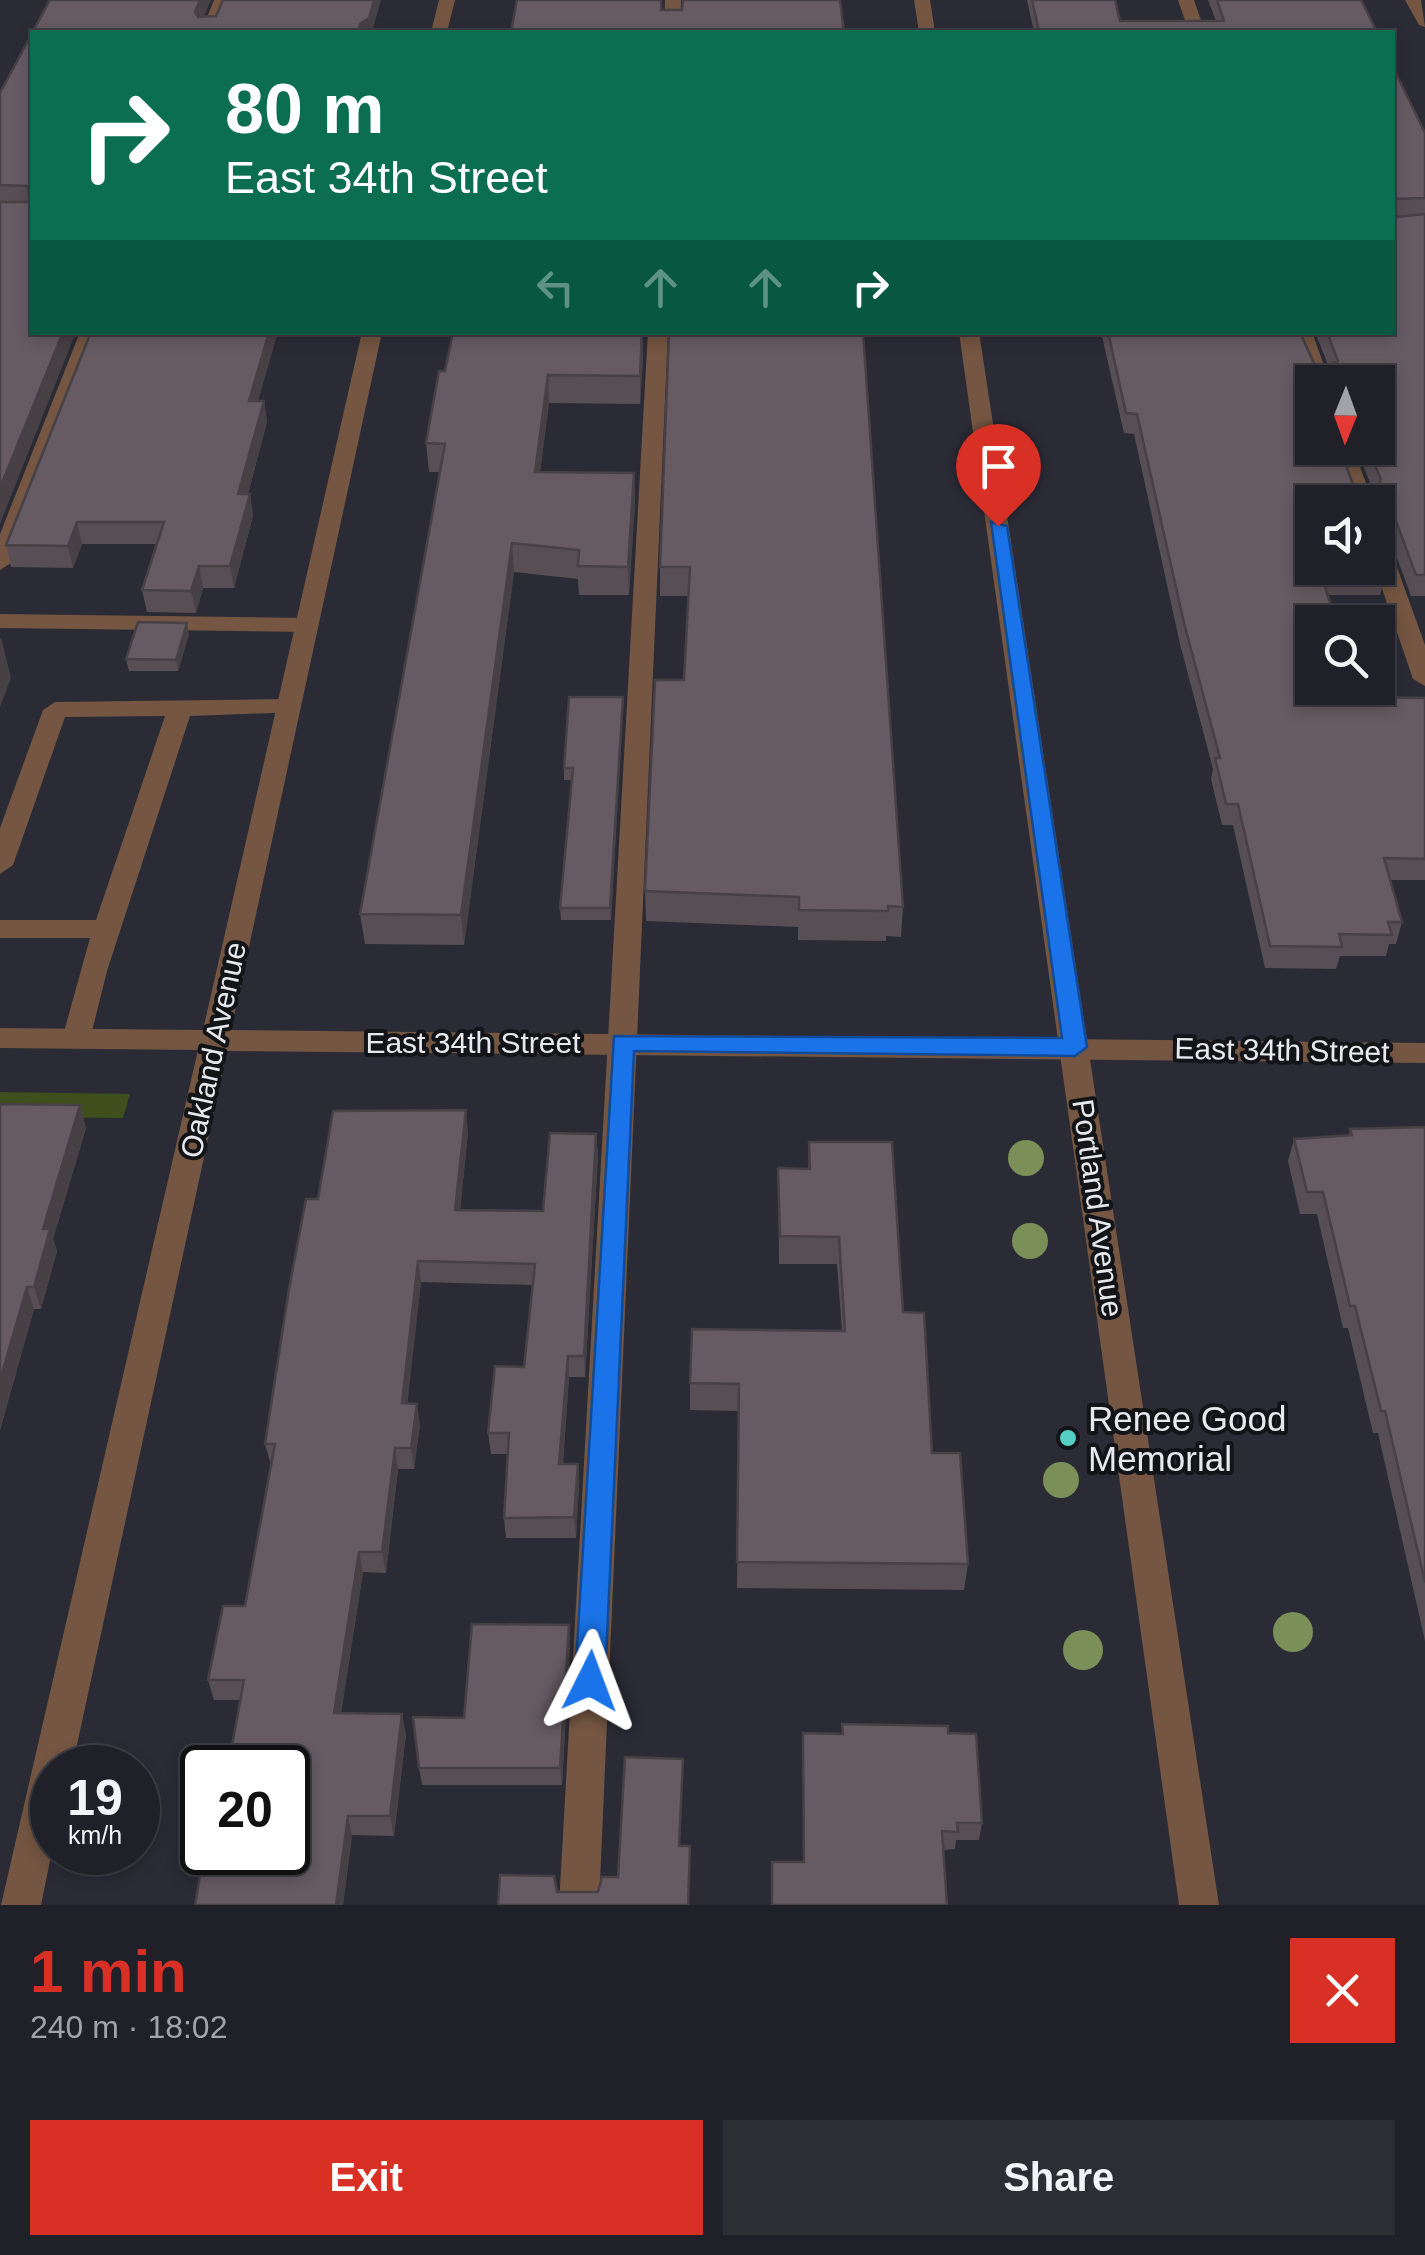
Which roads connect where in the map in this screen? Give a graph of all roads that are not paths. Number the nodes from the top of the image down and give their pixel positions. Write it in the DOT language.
graph roads {
  1 [pos="222,0"];
  2 [pos="447,0"];
  3 [pos="673,0"];
  4 [pos="922,0"];
  5 [pos="1186,0"];
  6 [pos="1413,0"];
  7 [pos="1425,22"];
  8 [pos="210,30"];
  9 [pos="440,30"];
  10 [pos="672,30"];
  11 [pos="927,30"];
  12 [pos="1196,30"];
  13 [pos="89,335"];
  14 [pos="371,335"];
  15 [pos="658,335"];
  16 [pos="969,335"];
  17 [pos="1303,335"];
  18 [pos="1314,365"];
  19 [pos="0,564"];
  20 [pos="1392,585"];
  21 [pos="0,621"];
  22 [pos="307,624"];
  23 [pos="1425,679"];
  24 [pos="289,707"];
  25 [pos="180,708"];
  26 [pos="0,865"];
  27 [pos="0,929"];
  28 [pos="108,929"];
  29 [pos="0,1038"];
  30 [pos="76,1039"];
  31 [pos="217,1041"];
  32 [pos="622,1042"];
  33 [pos="1075,1047"];
  34 [pos="1425,1053"];
  35 [pos="58,1745"];
  36 [pos="30,1870"];
  37 [pos="22,1905"];
  38 [pos="580,1905"];
  39 [pos="1199,1905"];
  1 -- 8 [label="street"];
  2 -- 9 [label="street"];
  3 -- 10 [label="street"];
  4 -- 11 [label="street"];
  5 -- 12 [label="street"];
  6 -- 7 [label="street"];
  13 -- 19 [label="street"];
  14 -- 22 [label="street, Oakland Avenue"];
  15 -- 32 [label="street"];
  16 -- 33 [label="street, Portland Avenue"];
  17 -- 18 [label="street"];
  20 -- 23 [label="street"];
  21 -- 22 [label="street"];
  22 -- 24 [label="street, Oakland Avenue"];
  24 -- 25 [label="street"];
  24 -- 31 [label="street, Oakland Avenue"];
  25 -- 26 [label="street"];
  25 -- 28 [label="street"];
  27 -- 28 [label="street"];
  28 -- 30 [label="street"];
  29 -- 30 [label="street, East 34th Street"];
  30 -- 31 [label="street, East 34th Street"];
  31 -- 32 [label="street, East 34th Street"];
  31 -- 35 [label="street, Oakland Avenue"];
  32 -- 33 [label="street, East 34th Street"];
  32 -- 38 [label="street"];
  33 -- 34 [label="street, East 34th Street"];
  33 -- 39 [label="street, Portland Avenue"];
  36 -- 37 [label="street, Oakland Avenue"];
}
